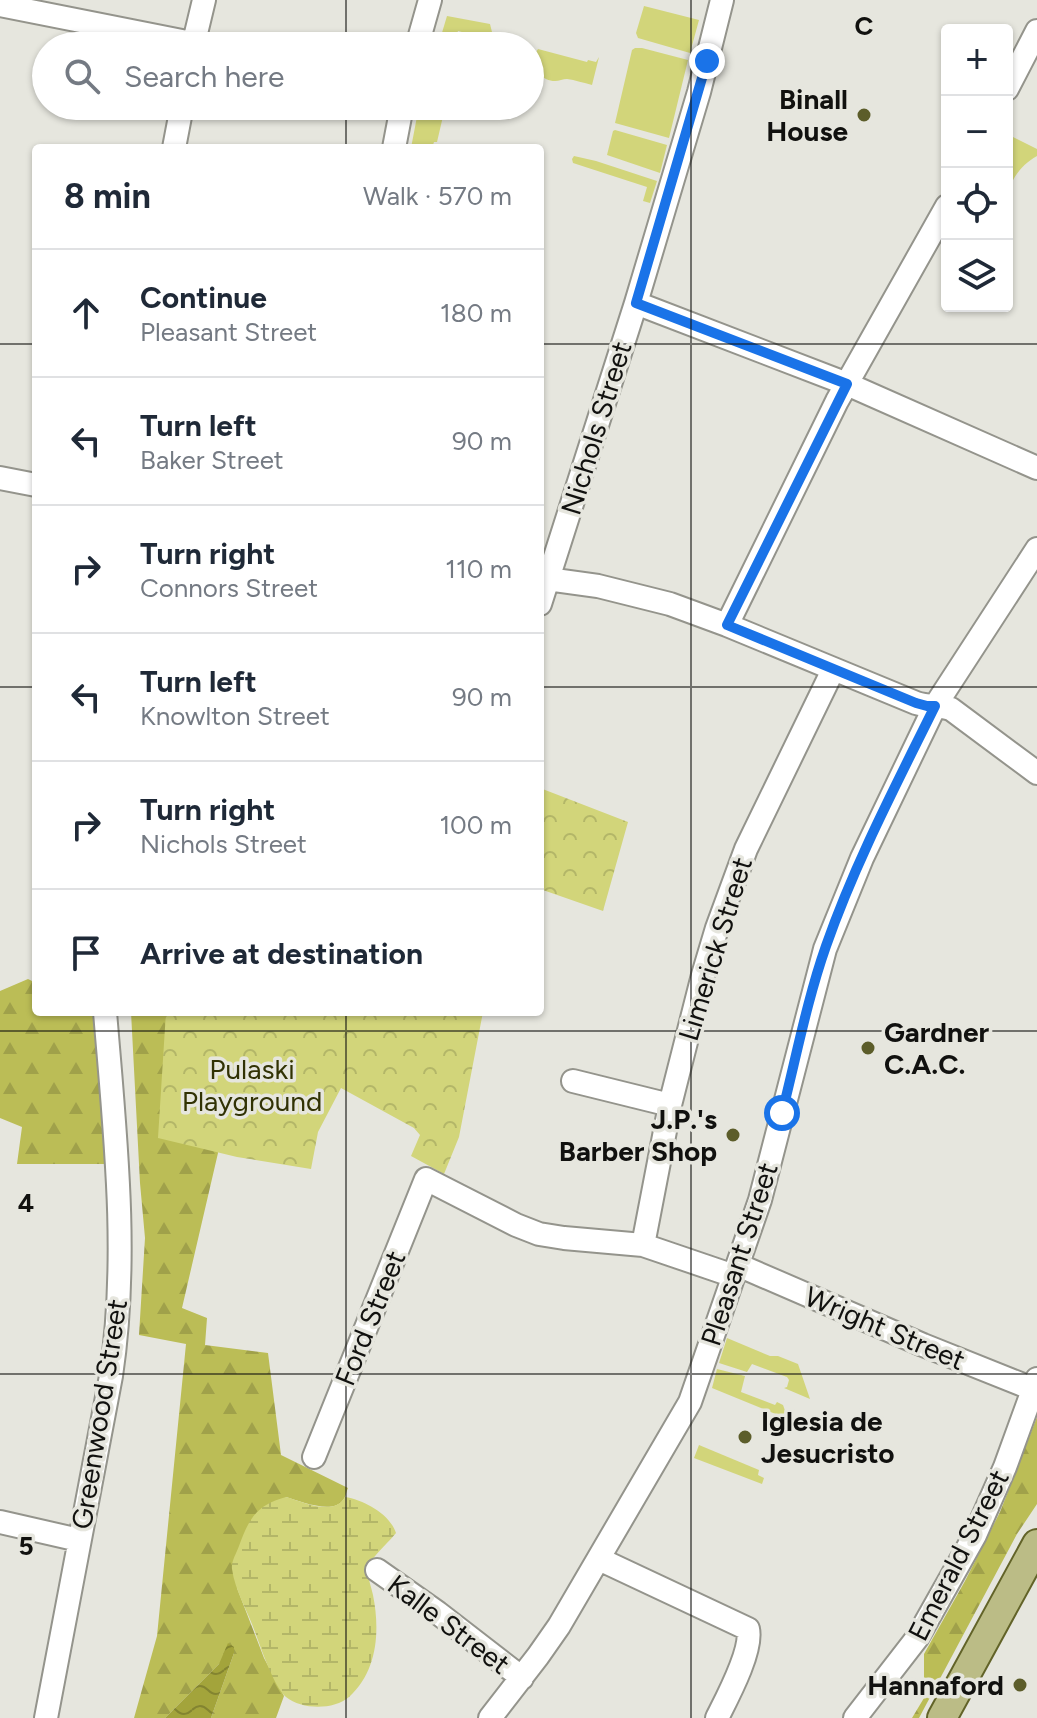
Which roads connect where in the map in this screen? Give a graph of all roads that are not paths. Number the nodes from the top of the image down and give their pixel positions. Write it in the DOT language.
graph roads {
  1 [pos="204,0"];
  2 [pos="430,0"];
  3 [pos="722,0"];
  4 [pos="0,5"];
  5 [pos="1037,31"];
  6 [pos="134,32"];
  7 [pos="200,32"];
  8 [pos="421,32"];
  9 [pos="1013,77"];
  10 [pos="179,120"];
  11 [pos="399,120"];
  12 [pos="175,144"];
  13 [pos="395,144"];
  14 [pos="941,217"];
  15 [pos="636,303"];
  16 [pos="847,384"];
  17 [pos="1037,468"];
  18 [pos="0,478"];
  19 [pos="32,484"];
  20 [pos="1037,549"];
  21 [pos="544,579"];
  22 [pos="727,625"];
  23 [pos="833,670"];
  24 [pos="935,706"];
  25 [pos="1037,773"];
  26 [pos="105,1016"];
  27 [pos="573,1081"];
  28 [pos="670,1105"];
  29 [pos="426,1179"];
  30 [pos="643,1245"];
  31 [pos="736,1270"];
  32 [pos="1035,1384"];
  33 [pos="314,1457"];
  34 [pos="0,1522"];
  35 [pos="79,1540"];
  36 [pos="1037,1544"];
  37 [pos="599,1559"];
  38 [pos="377,1570"];
  39 [pos="522,1678"];
  40 [pos="46,1718"];
  41 [pos="490,1718"];
  42 [pos="717,1718"];
  43 [pos="855,1718"];
  44 [pos="942,1718"];
  1 -- 7 [label="street"];
  2 -- 8 [label="street"];
  3 -- 15 [label="street, Nichols Street"];
  4 -- 6 [label="street"];
  5 -- 9 [label="street"];
  10 -- 12 [label="street"];
  11 -- 13 [label="street"];
  14 -- 16 [label="street"];
  15 -- 16 [label="street"];
  15 -- 21 [label="street, Nichols Street"];
  16 -- 17 [label="street"];
  16 -- 22 [label="street"];
  18 -- 19 [label="street"];
  20 -- 24 [label="street, Pleasant Street"];
  21 -- 22 [label="street"];
  22 -- 23 [label="street"];
  23 -- 24 [label="street"];
  23 -- 28 [label="street, Limerick Street"];
  24 -- 25 [label="street"];
  24 -- 31 [label="street, Pleasant Street"];
  26 -- 35 [label="street, Greenwood Street"];
  27 -- 28 [label="street"];
  28 -- 30 [label="street, Limerick Street"];
  29 -- 30 [label="street, Wright Street"];
  29 -- 33 [label="street, Ford Street"];
  30 -- 31 [label="street, Wright Street"];
  31 -- 32 [label="street, Wright Street"];
  31 -- 37 [label="street, Pleasant Street"];
  32 -- 43 [label="street, Emerald Street"];
  34 -- 35 [label="street"];
  35 -- 40 [label="street, Greenwood Street"];
  36 -- 44 [label="main road"];
  37 -- 39 [label="street, Pleasant Street"];
  37 -- 42 [label="street"];
  38 -- 39 [label="street, Kalle Street"];
  39 -- 41 [label="street, Pleasant Street"];
}
